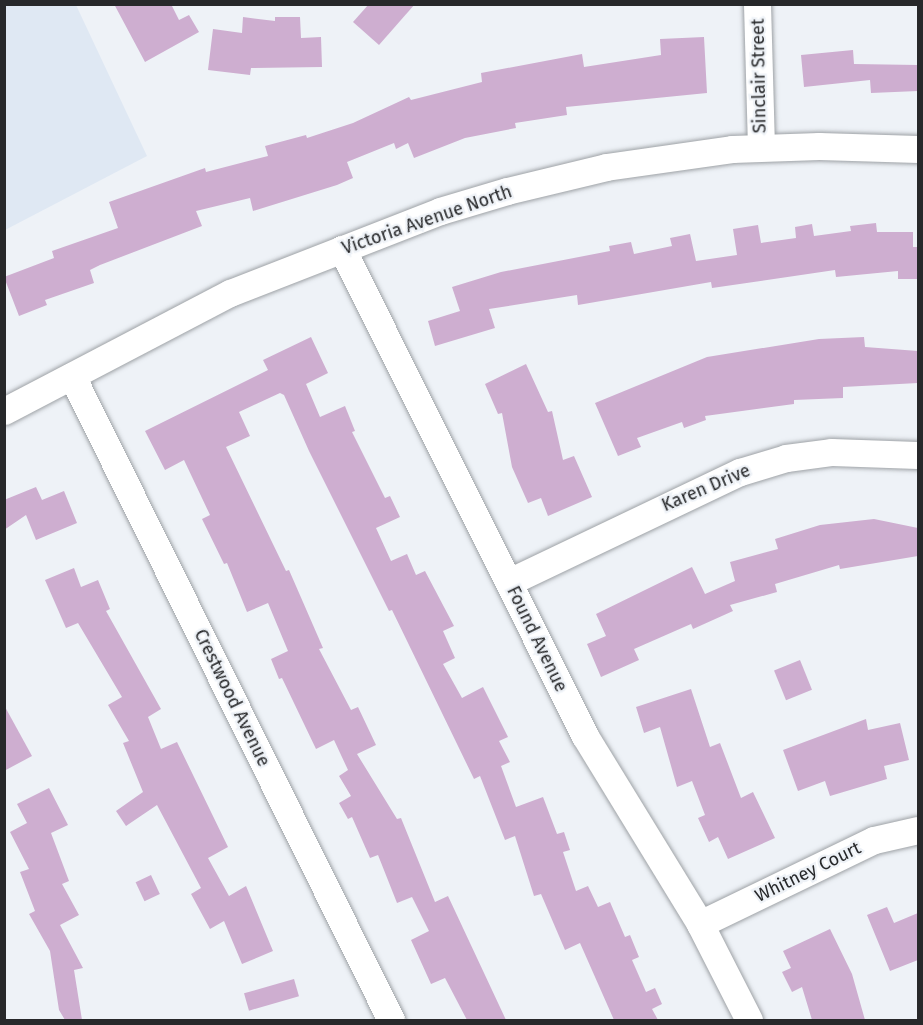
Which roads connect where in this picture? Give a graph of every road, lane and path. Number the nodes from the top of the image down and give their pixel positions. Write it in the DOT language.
graph roads {
  1 [pos="757,4"];
  2 [pos="760,147"];
  3 [pos="918,149"];
  4 [pos="342,249"];
  5 [pos="72,376"];
  6 [pos="4,411"];
  7 [pos="918,455"];
  8 [pos="509,582"];
  9 [pos="918,830"];
  10 [pos="700,924"];
  11 [pos="391,1020"];
  12 [pos="749,1020"];
  1 -- 2 [label="street, Sinclair Street"];
  2 -- 3 [label="street, Victoria Avenue North"];
  2 -- 4 [label="street, Victoria Avenue North"];
  4 -- 5 [label="street, Victoria Avenue North"];
  4 -- 8 [label="street, Found Avenue"];
  5 -- 6 [label="street, Victoria Avenue North"];
  5 -- 11 [label="street, Crestwood Avenue"];
  7 -- 8 [label="street, Karen Drive"];
  8 -- 10 [label="street, Found Avenue"];
  9 -- 10 [label="street, Whitney Court"];
  10 -- 12 [label="street, Found Avenue"];
}
